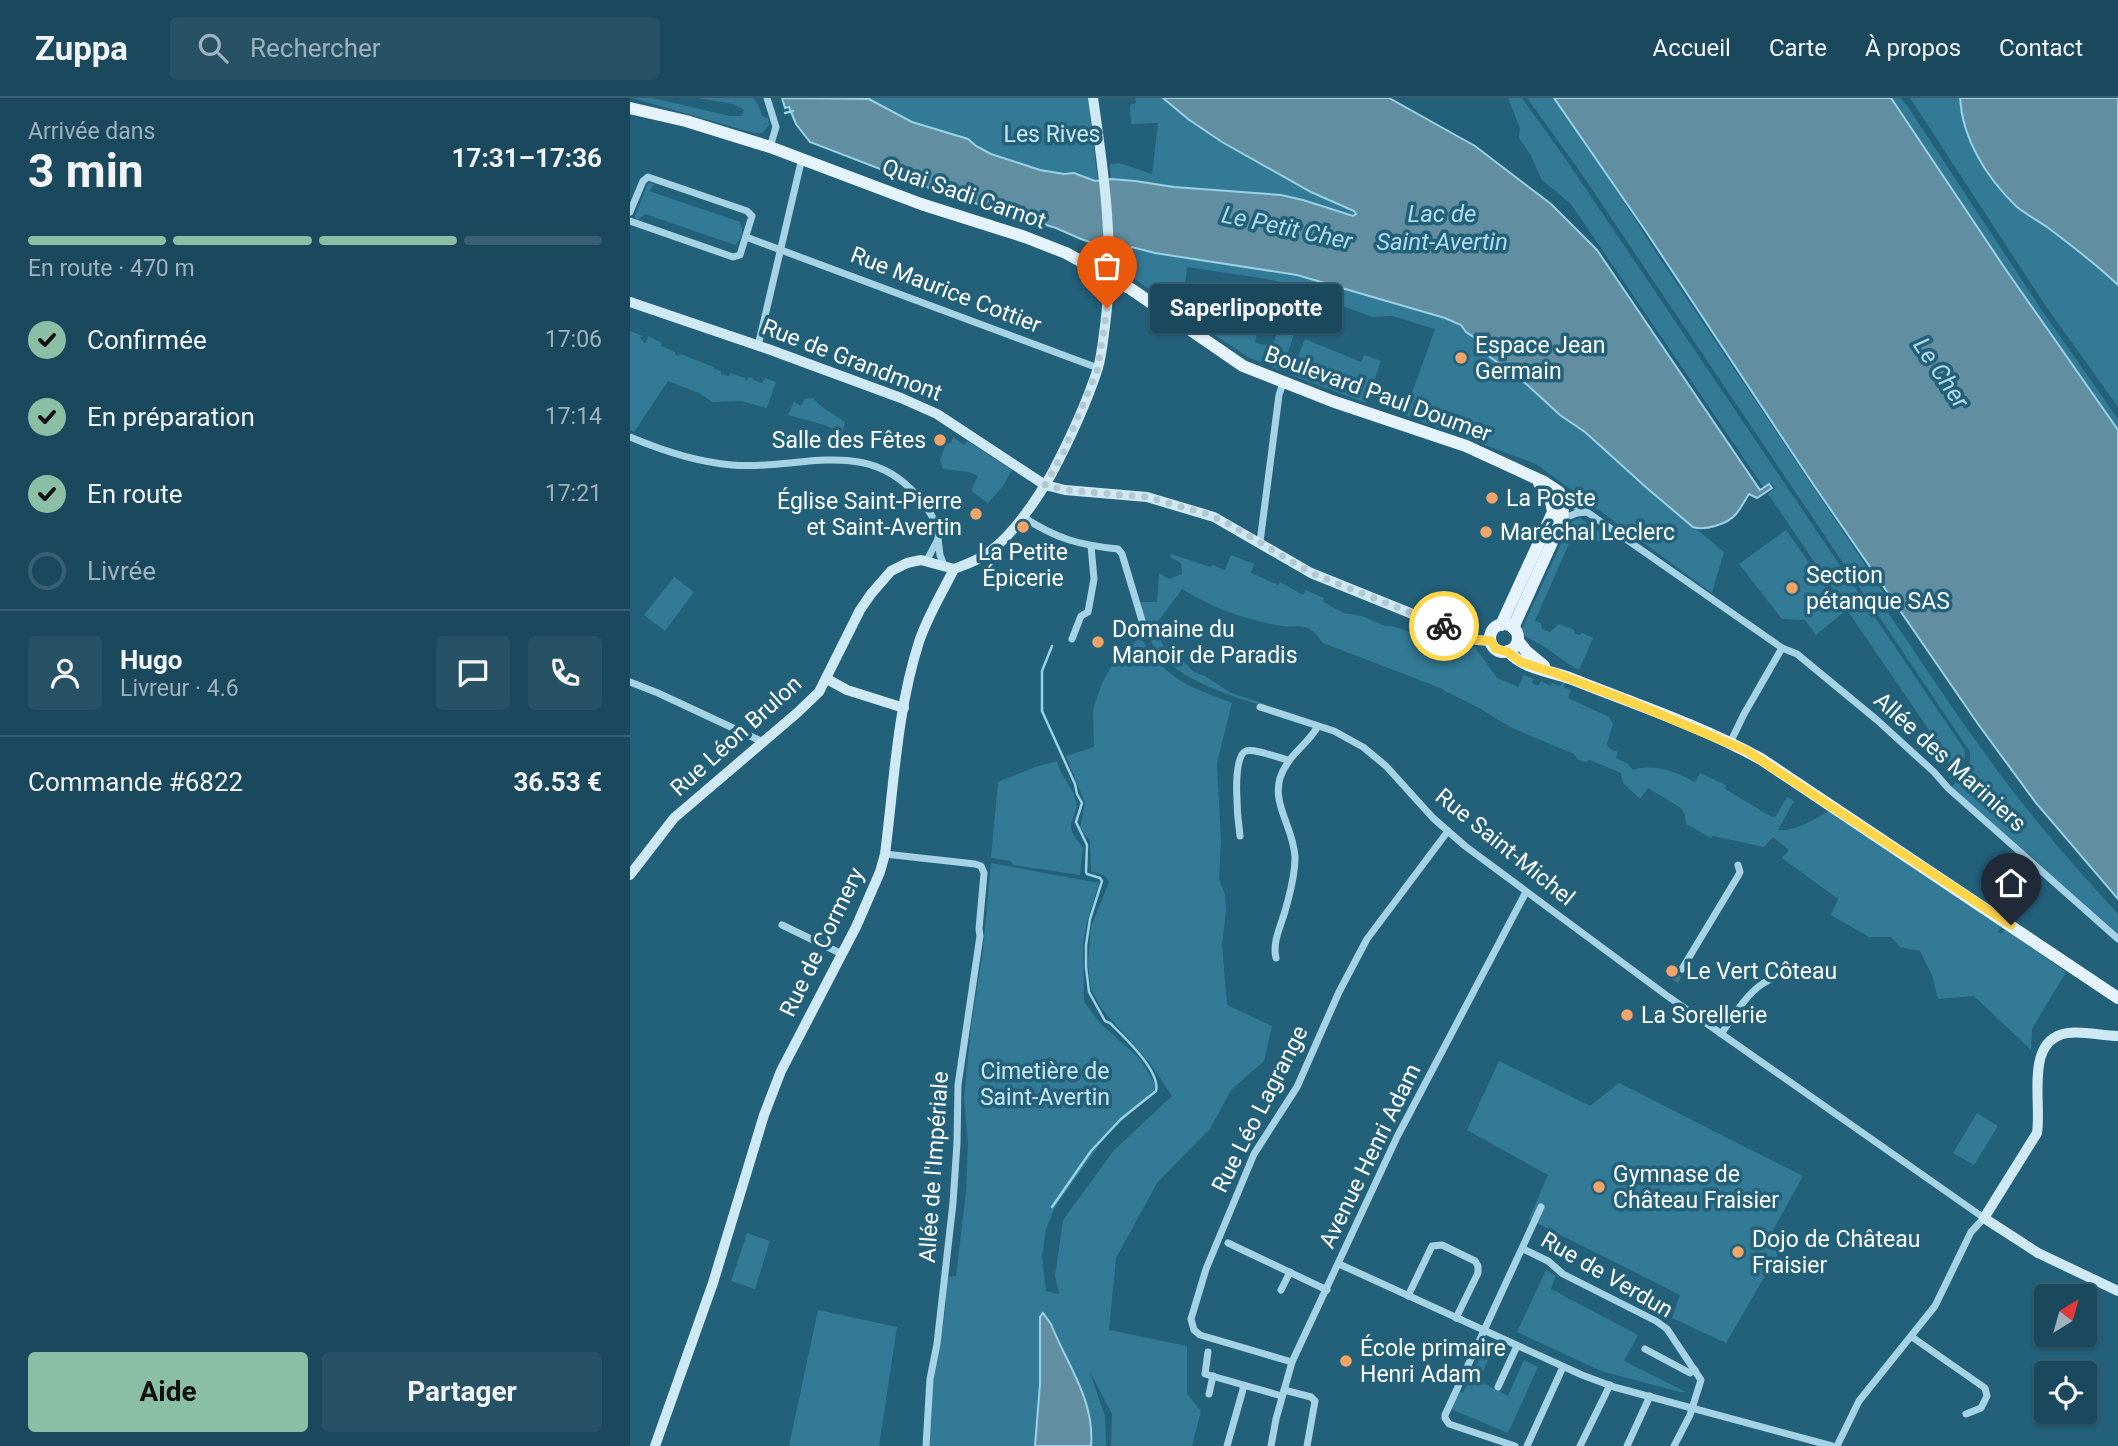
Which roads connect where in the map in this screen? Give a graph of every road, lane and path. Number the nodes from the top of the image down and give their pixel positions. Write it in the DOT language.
graph roads {
  1 [pos="767,98"];
  2 [pos="1093,98"];
  3 [pos="630,108"];
  4 [pos="771,146"];
  5 [pos="802,158"];
  6 [pos="634,193"];
  7 [pos="630,212"];
  8 [pos="630,221"];
  9 [pos="746,237"];
  10 [pos="780,248"];
  11 [pos="1110,275"];
  12 [pos="630,302"];
  13 [pos="758,346"];
  14 [pos="1098,368"];
  15 [pos="1283,383"];
  16 [pos="630,437"];
  17 [pos="1530,476"];
  18 [pos="1045,485"];
  19 [pos="1562,499"];
  20 [pos="1587,512"];
  21 [pos="1023,517"];
  22 [pos="1562,520"];
  23 [pos="938,540"];
  24 [pos="1260,542"];
  25 [pos="1091,546"];
  26 [pos="927,561"];
  27 [pos="949,567"];
  28 [pos="1507,626"];
  29 [pos="1146,634"];
  30 [pos="1072,639"];
  31 [pos="1491,641"];
  32 [pos="1518,641"];
  33 [pos="1782,648"];
  34 [pos="1508,652"];
  35 [pos="1553,672"];
  36 [pos="827,679"];
  37 [pos="630,682"];
  38 [pos="1260,707"];
  39 [pos="904,708"];
  40 [pos="1318,726"];
  41 [pos="763,743"];
  42 [pos="1730,743"];
  43 [pos="1288,760"];
  44 [pos="1448,831"];
  45 [pos="1240,836"];
  46 [pos="885,855"];
  47 [pos="634,863"];
  48 [pos="1738,865"];
  49 [pos="630,875"];
  50 [pos="1526,892"];
  51 [pos="782,925"];
  52 [pos="2118,939"];
  53 [pos="842,954"];
  54 [pos="1276,958"];
  55 [pos="1797,965"];
  56 [pos="1682,969"];
  57 [pos="2118,998"];
  58 [pos="1721,1034"];
  59 [pos="2118,1036"];
  60 [pos="1541,1207"];
  61 [pos="1984,1218"];
  62 [pos="1228,1243"];
  63 [pos="1523,1249"];
  64 [pos="1339,1264"];
  65 [pos="1290,1272"];
  66 [pos="1281,1290"];
  67 [pos="1327,1290"];
  68 [pos="2118,1291"];
  69 [pos="1408,1296"];
  70 [pos="1456,1318"];
  71 [pos="1485,1331"];
  72 [pos="1912,1337"];
  73 [pos="1517,1346"];
  74 [pos="1645,1349"];
  75 [pos="1208,1352"];
  76 [pos="1292,1362"];
  77 [pos="1563,1367"];
  78 [pos="1695,1370"];
  79 [pos="1213,1376"];
  80 [pos="1244,1385"];
  81 [pos="1610,1385"];
  82 [pos="1498,1387"];
  83 [pos="1283,1393"];
  84 [pos="1209,1394"];
  85 [pos="1650,1396"];
  86 [pos="1692,1407"];
  87 [pos="1966,1414"];
  88 [pos="655,1446"];
  89 [pos="926,1446"];
  90 [pos="1227,1446"];
  91 [pos="1271,1446"];
  92 [pos="1307,1446"];
  93 [pos="1515,1446"];
  94 [pos="1527,1446"];
  95 [pos="1580,1446"];
  96 [pos="1627,1446"];
  97 [pos="1674,1446"];
  98 [pos="1835,1446"];
  1 -- 4 [label="street"];
  2 -- 11 [label="street"];
  3 -- 4 [label="main road, Quai Sadi Carnot"];
  4 -- 5 [label="main road, Quai Sadi Carnot"];
  5 -- 10 [label="street"];
  5 -- 11 [label="main road, Quai Sadi Carnot"];
  6 -- 7 [label="street"];
  6 -- 9 [label="street"];
  8 -- 9 [label="street"];
  9 -- 10 [label="street, Rue Maurice Cottier"];
  10 -- 13 [label="street"];
  10 -- 14 [label="street, Rue Maurice Cottier"];
  11 -- 14 [label="street"];
  11 -- 15 [label="main road, Boulevard Paul Doumer"];
  12 -- 13 [label="street, Rue de Grandmont"];
  13 -- 18 [label="street, Rue de Grandmont"];
  14 -- 18 [label="street"];
  15 -- 17 [label="main road, Boulevard Paul Doumer"];
  15 -- 24 [label="street"];
  16 -- 23 [label="street"];
  17 -- 19 [label="main road, Boulevard Paul Doumer"];
  17 -- 28 [label="main road"];
  18 -- 21 [label="street"];
  18 -- 24 [label="street"];
  19 -- 20 [label="street, Allée des Mariniers"];
  19 -- 22 [label="main road"];
  20 -- 22 [label="street"];
  20 -- 33 [label="street, Allée des Mariniers"];
  21 -- 25 [label="street"];
  21 -- 27 [label="street"];
  22 -- 28 [label="main road"];
  23 -- 26 [label="street"];
  23 -- 27 [label="street"];
  24 -- 31 [label="street"];
  25 -- 29 [label="street"];
  25 -- 30 [label="street"];
  26 -- 27 [label="street, Rue Léon Brulon"];
  26 -- 36 [label="street, Rue Léon Brulon"];
  27 -- 39 [label="street, Rue de Cormery"];
  28 -- 31 [label="main road"];
  28 -- 32 [label="main road"];
  31 -- 34 [label="main road"];
  32 -- 34 [label="main road"];
  32 -- 35 [label="main road"];
  33 -- 42 [label="street"];
  33 -- 52 [label="street, Allée des Mariniers"];
  34 -- 35 [label="main road"];
  35 -- 42 [label="main road"];
  36 -- 39 [label="street"];
  36 -- 41 [label="street, Rue Léon Brulon"];
  37 -- 41 [label="street"];
  38 -- 40 [label="street, Rue Saint-Michel"];
  39 -- 46 [label="street, Rue de Cormery"];
  40 -- 43 [label="street"];
  40 -- 44 [label="street, Rue Saint-Michel"];
  41 -- 47 [label="street, Rue Léon Brulon"];
  42 -- 57 [label="main road"];
  43 -- 45 [label="street"];
  43 -- 54 [label="street"];
  44 -- 50 [label="street, Rue Saint-Michel"];
  44 -- 76 [label="street, Rue Léo Lagrange"];
  46 -- 53 [label="street, Rue de Cormery"];
  46 -- 89 [label="street, Allée de l'Impériale"];
  47 -- 49 [label="street, Rue Léon Brulon"];
  48 -- 56 [label="street"];
  50 -- 58 [label="street, Rue Saint-Michel"];
  50 -- 64 [label="street, Avenue Henri Adam"];
  51 -- 53 [label="street"];
  53 -- 88 [label="street, Rue de Cormery"];
  55 -- 58 [label="street"];
  58 -- 61 [label="street, Rue Saint-Michel"];
  59 -- 61 [label="street"];
  60 -- 63 [label="street, Rue de Verdun"];
  61 -- 68 [label="street"];
  61 -- 72 [label="street"];
  62 -- 65 [label="street"];
  63 -- 71 [label="street, Rue de Verdun"];
  63 -- 78 [label="street, Rue de Verdun"];
  64 -- 67 [label="street, Avenue Henri Adam"];
  64 -- 69 [label="street"];
  65 -- 66 [label="street"];
  65 -- 67 [label="street"];
  67 -- 76 [label="street, Avenue Henri Adam"];
  69 -- 70 [label="street"];
  69 -- 70 [label="street"];
  70 -- 71 [label="street"];
  71 -- 73 [label="street"];
  71 -- 93 [label="street, Rue de Verdun"];
  72 -- 87 [label="street"];
  72 -- 98 [label="street"];
  73 -- 77 [label="street"];
  73 -- 82 [label="street"];
  74 -- 78 [label="street, Rue de Verdun"];
  75 -- 79 [label="street"];
  76 -- 83 [label="street, Avenue Henri Adam"];
  77 -- 81 [label="street"];
  77 -- 94 [label="street"];
  78 -- 86 [label="street"];
  79 -- 80 [label="street"];
  79 -- 84 [label="street"];
  80 -- 83 [label="street"];
  80 -- 90 [label="street"];
  81 -- 85 [label="street"];
  81 -- 95 [label="street"];
  83 -- 91 [label="street, Avenue Henri Adam"];
  83 -- 92 [label="street"];
  85 -- 86 [label="street"];
  85 -- 96 [label="street"];
  86 -- 97 [label="street"];
  86 -- 98 [label="street"];
}
